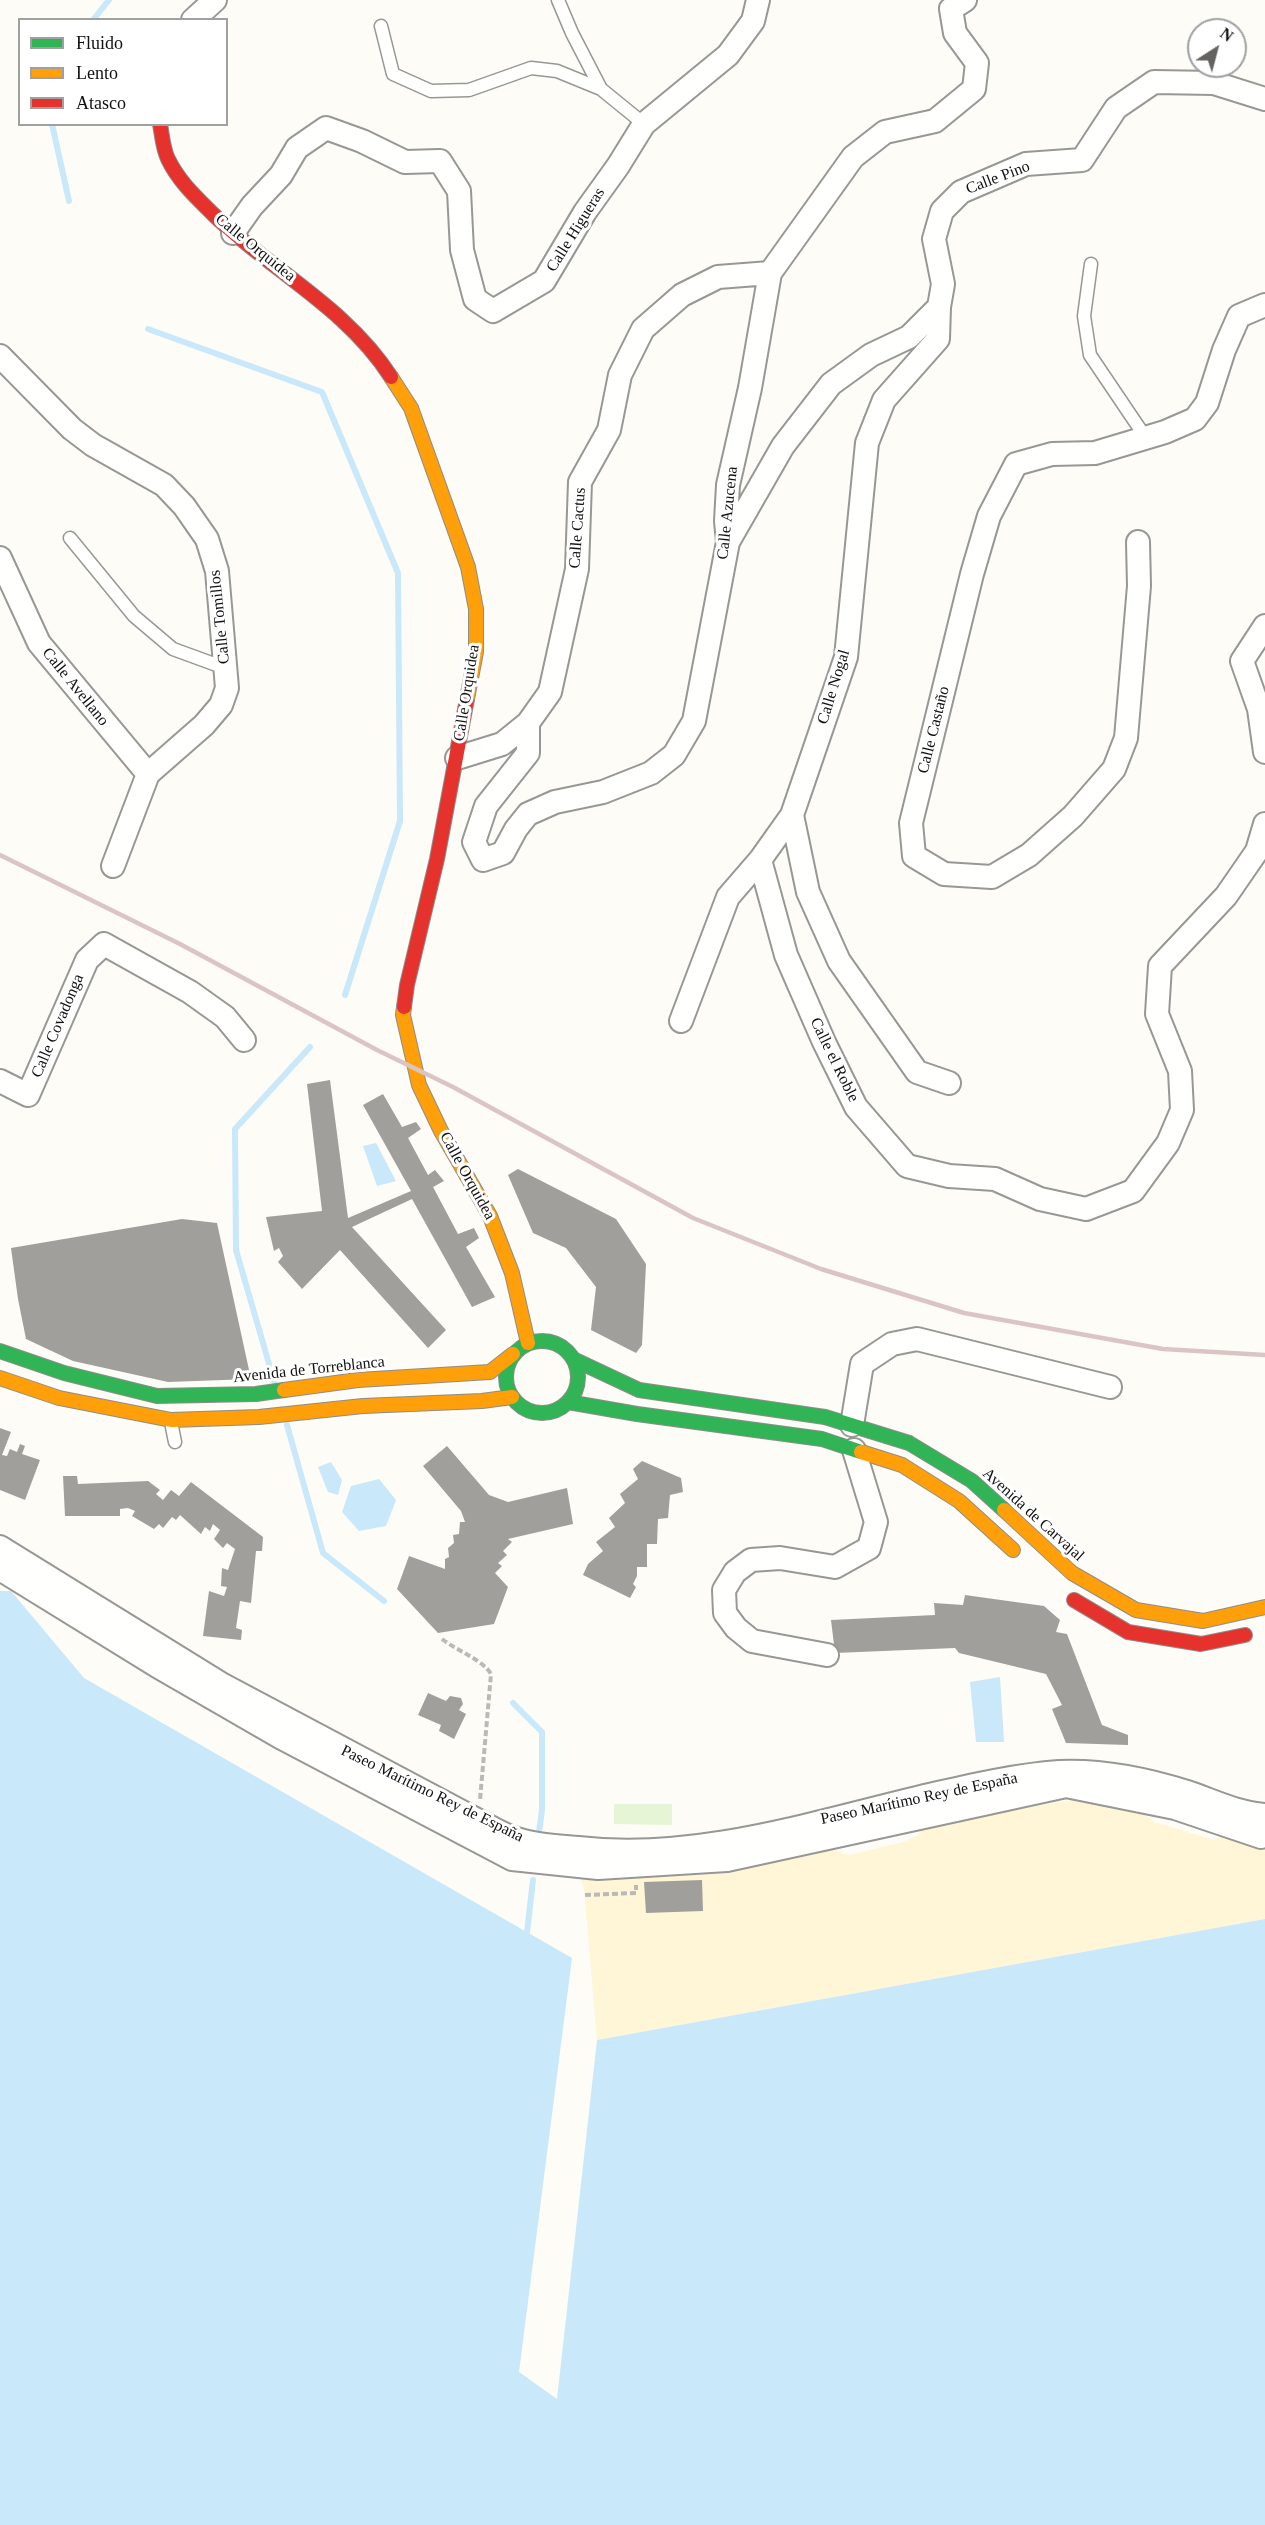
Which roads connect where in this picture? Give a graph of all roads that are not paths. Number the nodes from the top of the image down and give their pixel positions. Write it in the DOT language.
graph roads {
  1 [pos="215,0"];
  2 [pos="558,0"];
  3 [pos="758,0"];
  4 [pos="965,0"];
  5 [pos="195,18"];
  6 [pos="381,26"];
  7 [pos="601,88"];
  8 [pos="1265,99"];
  9 [pos="644,124"];
  10 [pos="160,126"];
  11 [pos="233,233"];
  12 [pos="1090,264"];
  13 [pos="770,273"];
  14 [pos="1265,305"];
  15 [pos="939,307"];
  16 [pos="0,356"];
  17 [pos="1146,438"];
  18 [pos="70,538"];
  19 [pos="728,542"];
  20 [pos="1138,542"];
  21 [pos="0,558"];
  22 [pos="1265,626"];
  23 [pos="225,668"];
  24 [pos="528,723"];
  25 [pos="1265,752"];
  26 [pos="457,758"];
  27 [pos="148,774"];
  28 [pos="792,815"];
  29 [pos="1265,824"];
  30 [pos="760,860"];
  31 [pos="113,866"];
  32 [pos="681,1021"];
  33 [pos="244,1040"];
  34 [pos="0,1081"];
  35 [pos="950,1083"];
  36 [pos="528,1343"];
  37 [pos="0,1351"];
  38 [pos="513,1354"];
  39 [pos="573,1359"];
  40 [pos="0,1378"];
  41 [pos="1110,1387"];
  42 [pos="512,1397"];
  43 [pos="568,1402"];
  44 [pos="171,1420"];
  45 [pos="852,1425"];
  46 [pos="175,1442"];
  47 [pos="854,1450"];
  48 [pos="0,1547"];
  49 [pos="1024,1560"];
  50 [pos="0,1569"];
  51 [pos="1057,1590"];
  52 [pos="1265,1607"];
  53 [pos="1254,1633"];
  54 [pos="827,1655"];
  55 [pos="1265,1815"];
  56 [pos="1265,1836"];
  1 -- 5 [label="street"];
  2 -- 7 [label="lane"];
  3 -- 9 [label="street, Calle Higueras"];
  4 -- 13 [label="street, Calle Azucena"];
  6 -- 7 [label="lane"];
  7 -- 9 [label="lane"];
  8 -- 15 [label="street, Calle Pino"];
  9 -- 11 [label="street, Calle Higueras"];
  10 -- 11 [label="main road, Calle Orquidea"];
  11 -- 26 [label="main road, Calle Orquidea"];
  12 -- 17 [label="lane"];
  13 -- 19 [label="street, Calle Azucena"];
  13 -- 24 [label="street, Calle Cactus"];
  14 -- 17 [label="street, Calle Castaño"];
  15 -- 19 [label="street"];
  15 -- 28 [label="street, Calle Nogal"];
  16 -- 23 [label="street, Calle Tomillos"];
  17 -- 20 [label="street, Calle Castaño"];
  18 -- 23 [label="lane"];
  19 -- 24 [label="street, Calle Azucena"];
  21 -- 27 [label="street, Calle Avellano"];
  22 -- 25 [label="street"];
  23 -- 27 [label="street, Calle Tomillos"];
  24 -- 26 [label="street, Calle Cactus"];
  26 -- 36 [label="main road, Calle Orquidea"];
  27 -- 31 [label="street, Calle Tomillos"];
  28 -- 30 [label="street, Calle Nogal"];
  28 -- 35 [label="street"];
  29 -- 30 [label="street, Calle el Roble"];
  30 -- 32 [label="street, Calle Nogal"];
  33 -- 34 [label="street, Calle Covadonga"];
  36 -- 38 [label="main road"];
  36 -- 39 [label="main road"];
  37 -- 38 [label="main road, Avenida de Torreblanca"];
  38 -- 42 [label="main road"];
  39 -- 43 [label="main road"];
  39 -- 45 [label="main road, Avenida de Carvajal"];
  40 -- 44 [label="main road"];
  41 -- 45 [label="street"];
  42 -- 43 [label="main road"];
  42 -- 44 [label="main road"];
  43 -- 47 [label="main road"];
  44 -- 46 [label="lane"];
  45 -- 52 [label="main road, Avenida de Carvajal"];
  47 -- 49 [label="main road"];
  47 -- 54 [label="street"];
  48 -- 55 [label="street, Paseo Marítimo Rey de España"];
  50 -- 56 [label="street"];
  51 -- 53 [label="main road"];
}
